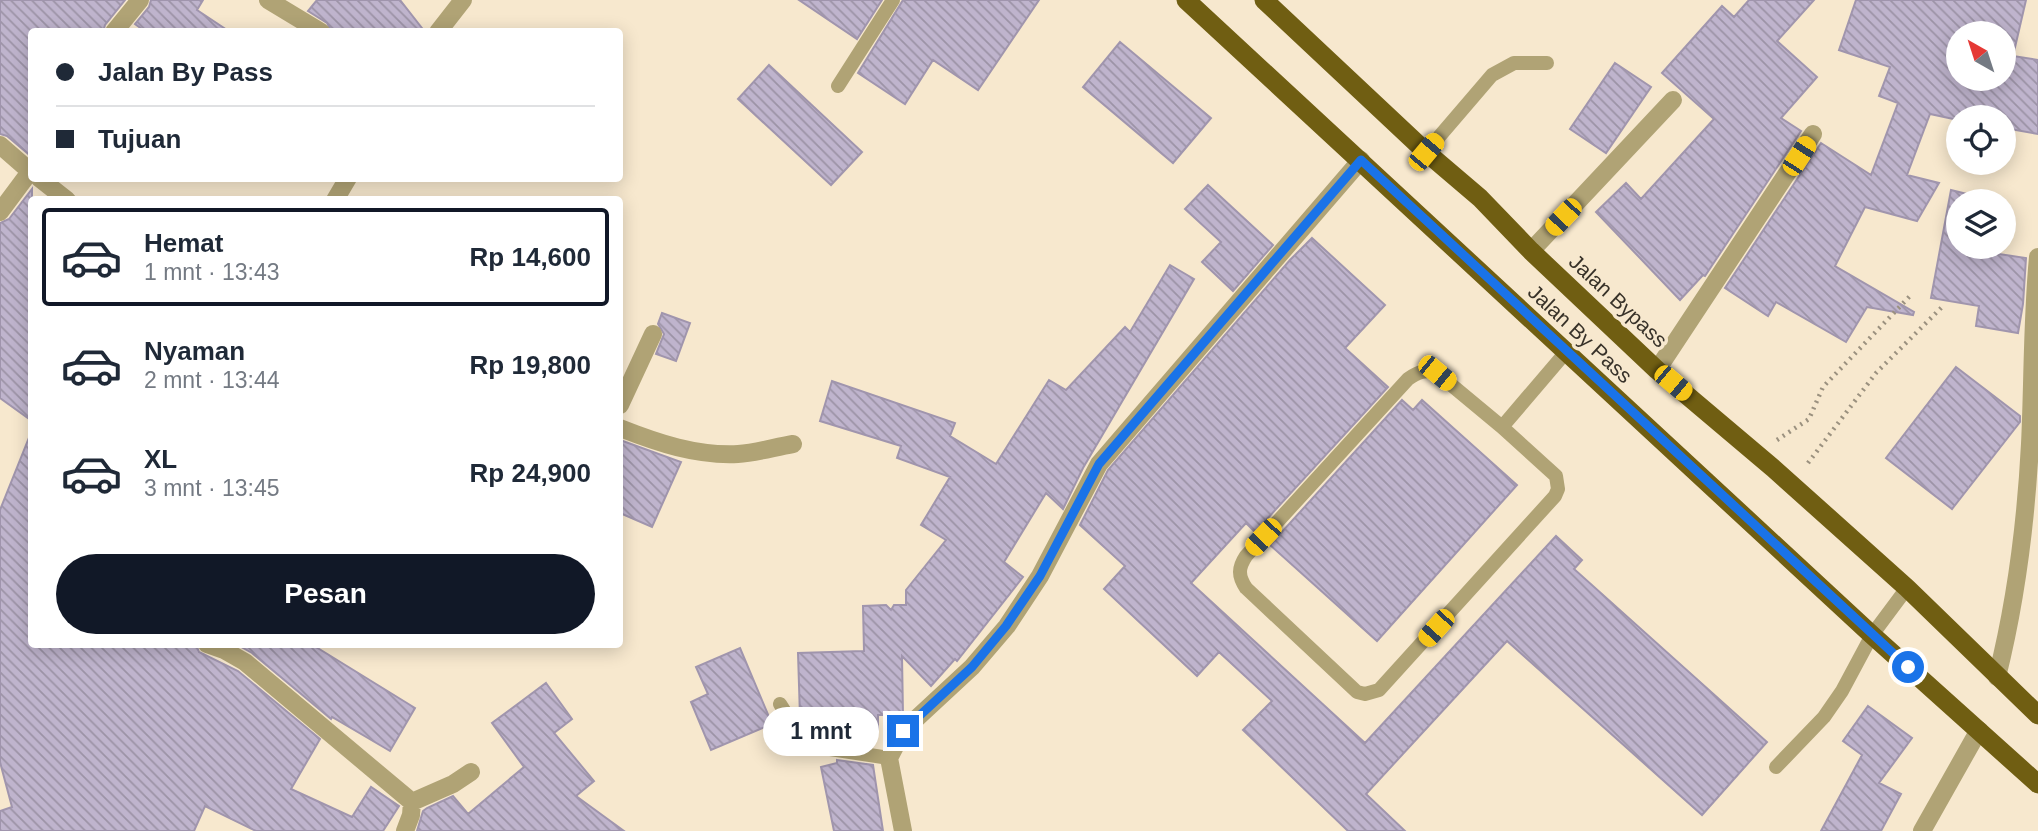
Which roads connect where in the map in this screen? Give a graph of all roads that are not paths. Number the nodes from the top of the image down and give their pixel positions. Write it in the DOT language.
graph roads {
  1 [pos="140,0"];
  2 [pos="268,0"];
  3 [pos="463,0"];
  4 [pos="893,0"];
  5 [pos="1186,0"];
  6 [pos="1264,0"];
  7 [pos="117,28"];
  8 [pos="314,28"];
  9 [pos="441,28"];
  10 [pos="1547,63"];
  11 [pos="838,86"];
  12 [pos="1673,100"];
  13 [pos="1813,134"];
  14 [pos="0,145"];
  15 [pos="1426,152"];
  16 [pos="1361,160"];
  17 [pos="28,169"];
  18 [pos="28,179"];
  19 [pos="44,182"];
  20 [pos="62,196"];
  21 [pos="0,212"];
  22 [pos="1531,251"];
  23 [pos="2038,257"];
  24 [pos="653,334"];
  25 [pos="1566,352"];
  26 [pos="1657,370"];
  27 [pos="623,399"];
  28 [pos="1502,427"];
  29 [pos="623,429"];
  30 [pos="793,444"];
  31 [pos="1907,588"];
  32 [pos="1872,635"];
  33 [pos="215,648"];
  34 [pos="1997,677"];
  35 [pos="780,704"];
  36 [pos="2038,715"];
  37 [pos="1979,730"];
  38 [pos="889,758"];
  39 [pos="1776,767"];
  40 [pos="471,772"];
  41 [pos="2038,785"];
  42 [pos="412,802"];
  43 [pos="405,831"];
  44 [pos="903,831"];
  45 [pos="1922,831"];
  1 -- 7 [label="street"];
  2 -- 8 [label="street"];
  3 -- 9 [label="street"];
  4 -- 11 [label="lane"];
  5 -- 16 [label="highway, Jalan By Pass"];
  6 -- 15 [label="highway, Jalan Bypass"];
  10 -- 15 [label="lane"];
  12 -- 22 [label="street"];
  13 -- 26 [label="street"];
  14 -- 17 [label="street"];
  15 -- 22 [label="highway, Jalan Bypass"];
  16 -- 25 [label="highway, Jalan By Pass"];
  16 -- 38 [label="street"];
  18 -- 21 [label="street"];
  19 -- 20 [label="street"];
  22 -- 26 [label="highway, Jalan Bypass"];
  23 -- 34 [label="street"];
  24 -- 27 [label="street"];
  25 -- 28 [label="lane"];
  25 -- 32 [label="highway, Jalan By Pass"];
  26 -- 31 [label="highway, Jalan Bypass"];
  28 -- 28 [label="lane"];
  29 -- 30 [label="street"];
  31 -- 32 [label="lane"];
  31 -- 34 [label="highway, Jalan Bypass"];
  32 -- 37 [label="highway, Jalan By Pass"];
  32 -- 39 [label="lane"];
  33 -- 42 [label="street"];
  34 -- 36 [label="highway, Jalan Bypass"];
  35 -- 38 [label="lane"];
  37 -- 41 [label="highway, Jalan By Pass"];
  37 -- 45 [label="street"];
  38 -- 44 [label="street"];
  40 -- 42 [label="street"];
  42 -- 43 [label="street"];
}
